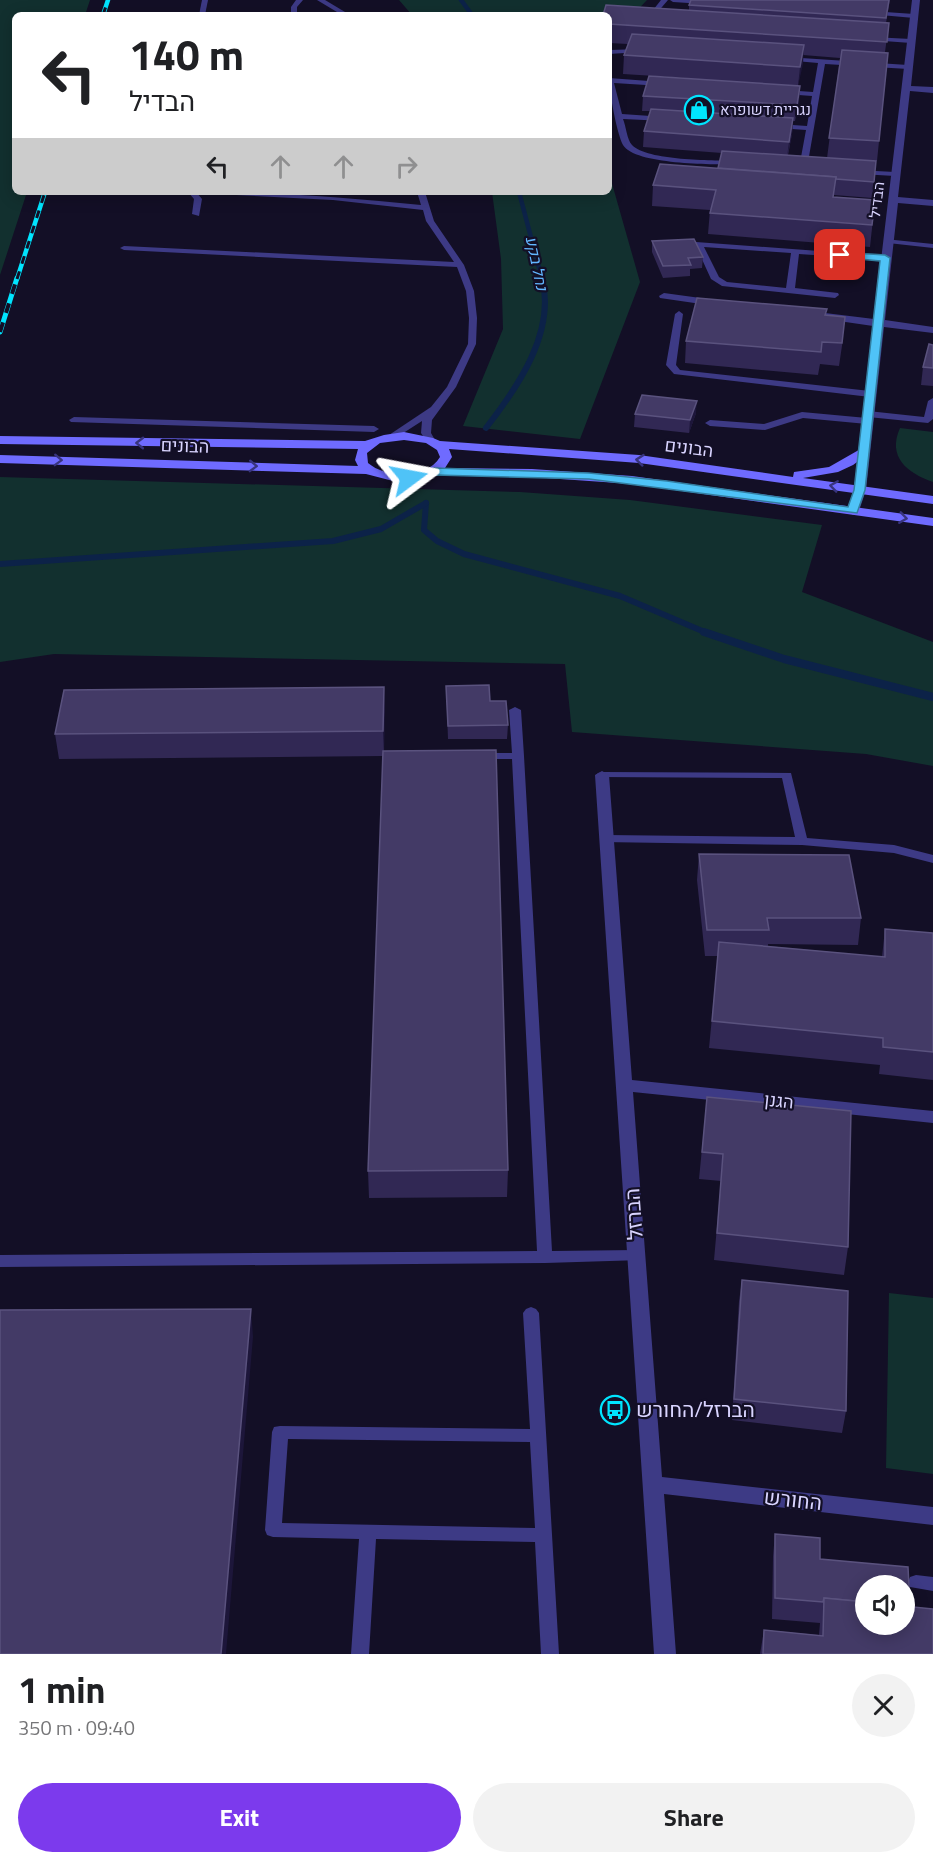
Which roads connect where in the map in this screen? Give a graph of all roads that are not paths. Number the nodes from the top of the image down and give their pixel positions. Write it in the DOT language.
graph roads {
  1 [pos="320,0"];
  2 [pos="665,0"];
  3 [pos="673,0"];
  4 [pos="916,0"];
  5 [pos="707,2"];
  6 [pos="342,12"];
  7 [pos="868,13"];
  8 [pos="914,16"];
  9 [pos="656,24"];
  10 [pos="865,38"];
  11 [pos="911,41"];
  12 [pos="652,50"];
  13 [pos="612,52"];
  14 [pos="777,59"];
  15 [pos="822,62"];
  16 [pos="908,67"];
  17 [pos="612,80"];
  18 [pos="667,84"];
  19 [pos="905,88"];
  20 [pos="933,90"];
  21 [pos="612,91"];
  22 [pos="770,91"];
  23 [pos="816,94"];
  24 [pos="619,116"];
  25 [pos="679,120"];
  26 [pos="774,126"];
  27 [pos="810,128"];
  28 [pos="745,164"];
  29 [pos="791,167"];
  30 [pos="802,168"];
  31 [pos="814,169"];
  32 [pos="849,171"];
  33 [pos="895,174"];
  34 [pos="195,195"];
  35 [pos="327,195"];
  36 [pos="422,195"];
  37 [pos="362,196"];
  38 [pos="892,200"];
  39 [pos="933,203"];
  40 [pos="424,208"];
  41 [pos="196,214"];
  42 [pos="888,241"];
  43 [pos="933,246"];
  44 [pos="124,248"];
  45 [pos="795,251"];
  46 [pos="885,258"];
  47 [pos="460,265"];
  48 [pos="790,291"];
  49 [pos="835,295"];
  50 [pos="664,296"];
  51 [pos="724,304"];
  52 [pos="679,314"];
  53 [pos="819,316"];
  54 [pos="878,323"];
  55 [pos="933,330"];
  56 [pos="870,394"];
  57 [pos="933,401"];
  58 [pos="435,407"];
  59 [pos="868,418"];
  60 [pos="74,420"];
  61 [pos="710,423"];
  62 [pos="374,429"];
  63 [pos="391,437"];
  64 [pos="0,440"];
  65 [pos="435,442"];
  66 [pos="368,445"];
  67 [pos="864,451"];
  68 [pos="0,459"];
  69 [pos="369,470"];
  70 [pos="435,471"];
  71 [pos="766,476"];
  72 [pos="860,490"];
  73 [pos="933,500"];
  74 [pos="853,511"];
  75 [pos="933,522"];
  76 [pos="515,710"];
  77 [pos="474,756"];
  78 [pos="518,756"];
  79 [pos="602,775"];
  80 [pos="606,839"];
  81 [pos="802,841"];
  82 [pos="933,859"];
  83 [pos="624,1085"];
  84 [pos="933,1117"];
  85 [pos="637,1256"];
  86 [pos="545,1257"];
  87 [pos="0,1261"];
  88 [pos="531,1313"];
  89 [pos="538,1436"];
  90 [pos="653,1484"];
  91 [pos="933,1516"];
  92 [pos="368,1532"];
  93 [pos="544,1535"];
  94 [pos="360,1654"];
  95 [pos="550,1654"];
  96 [pos="665,1654"];
  1 -- 6 [label="lane"];
  2 -- 9 [label="lane"];
  3 -- 5 [label="lane"];
  4 -- 8 [label="street, הבדיל"];
  7 -- 8 [label="lane"];
  8 -- 11 [label="street, הבדיל"];
  10 -- 11 [label="lane"];
  11 -- 16 [label="street, הבדיל"];
  12 -- 13 [label="lane"];
  14 -- 15 [label="lane"];
  15 -- 16 [label="lane"];
  15 -- 23 [label="lane"];
  16 -- 19 [label="street, הבדיל"];
  17 -- 18 [label="lane"];
  19 -- 20 [label="street"];
  19 -- 33 [label="street, הבדיל"];
  21 -- 24 [label="lane"];
  22 -- 23 [label="lane"];
  23 -- 27 [label="lane"];
  24 -- 25 [label="lane"];
  24 -- 28 [label="lane"];
  26 -- 27 [label="lane"];
  27 -- 30 [label="lane"];
  29 -- 30 [label="lane"];
  30 -- 31 [label="lane"];
  32 -- 33 [label="lane"];
  33 -- 38 [label="street, הבדיל"];
  34 -- 41 [label="lane"];
  35 -- 37 [label="lane"];
  36 -- 40 [label="lane"];
  37 -- 40 [label="lane"];
  38 -- 39 [label="street"];
  38 -- 42 [label="street, הבדיל"];
  40 -- 47 [label="lane"];
  42 -- 43 [label="lane"];
  42 -- 46 [label="street, הבדיל"];
  44 -- 47 [label="lane"];
  45 -- 46 [label="lane"];
  45 -- 48 [label="lane"];
  45 -- 48 [label="lane"];
  46 -- 54 [label="street, הבדיל"];
  47 -- 58 [label="lane"];
  48 -- 49 [label="lane"];
  50 -- 51 [label="street"];
  52 -- 56 [label="lane"];
  53 -- 54 [label="street"];
  54 -- 55 [label="street"];
  54 -- 56 [label="street, הבדיל"];
  56 -- 59 [label="street, הבדיל"];
  57 -- 59 [label="lane"];
  58 -- 63 [label="lane"];
  58 -- 65 [label="lane"];
  59 -- 61 [label="lane"];
  59 -- 67 [label="street, הבדיל"];
  60 -- 62 [label="lane"];
  63 -- 65 [label="street, הבונים"];
  63 -- 66 [label="street, הבונים"];
  66 -- 64 [label="street, הבונים, one-way"];
  65 -- 70 [label="street"];
  71 -- 65 [label="street, הבונים, one-way"];
  66 -- 69 [label="street"];
  67 -- 71 [label="street"];
  67 -- 72 [label="street, הבדיל"];
  68 -- 69 [label="street, הבונים, one-way"];
  69 -- 70 [label="street, הבונים"];
  70 -- 74 [label="street"];
  72 -- 71 [label="street, הבונים, one-way"];
  72 -- 73 [label="street, הבונים"];
  72 -- 74 [label="street, הבדיל"];
  74 -- 75 [label="street, one-way"];
  76 -- 78 [label="lane"];
  77 -- 78 [label="lane"];
  78 -- 86 [label="lane"];
  79 -- 80 [label="street, הברזל"];
  79 -- 81 [label="lane"];
  80 -- 81 [label="lane"];
  80 -- 83 [label="street, הברזל"];
  81 -- 82 [label="lane"];
  83 -- 84 [label="street, הגנן"];
  83 -- 85 [label="street, הברזל"];
  85 -- 86 [label="lane"];
  85 -- 90 [label="street, הברזל"];
  86 -- 87 [label="lane"];
  88 -- 89 [label="lane"];
  89 -- 92 [label="lane"];
  89 -- 93 [label="lane"];
  90 -- 91 [label="street, החורש"];
  90 -- 96 [label="street, הברזל"];
  92 -- 93 [label="lane"];
  92 -- 94 [label="lane"];
  93 -- 95 [label="lane"];
}
